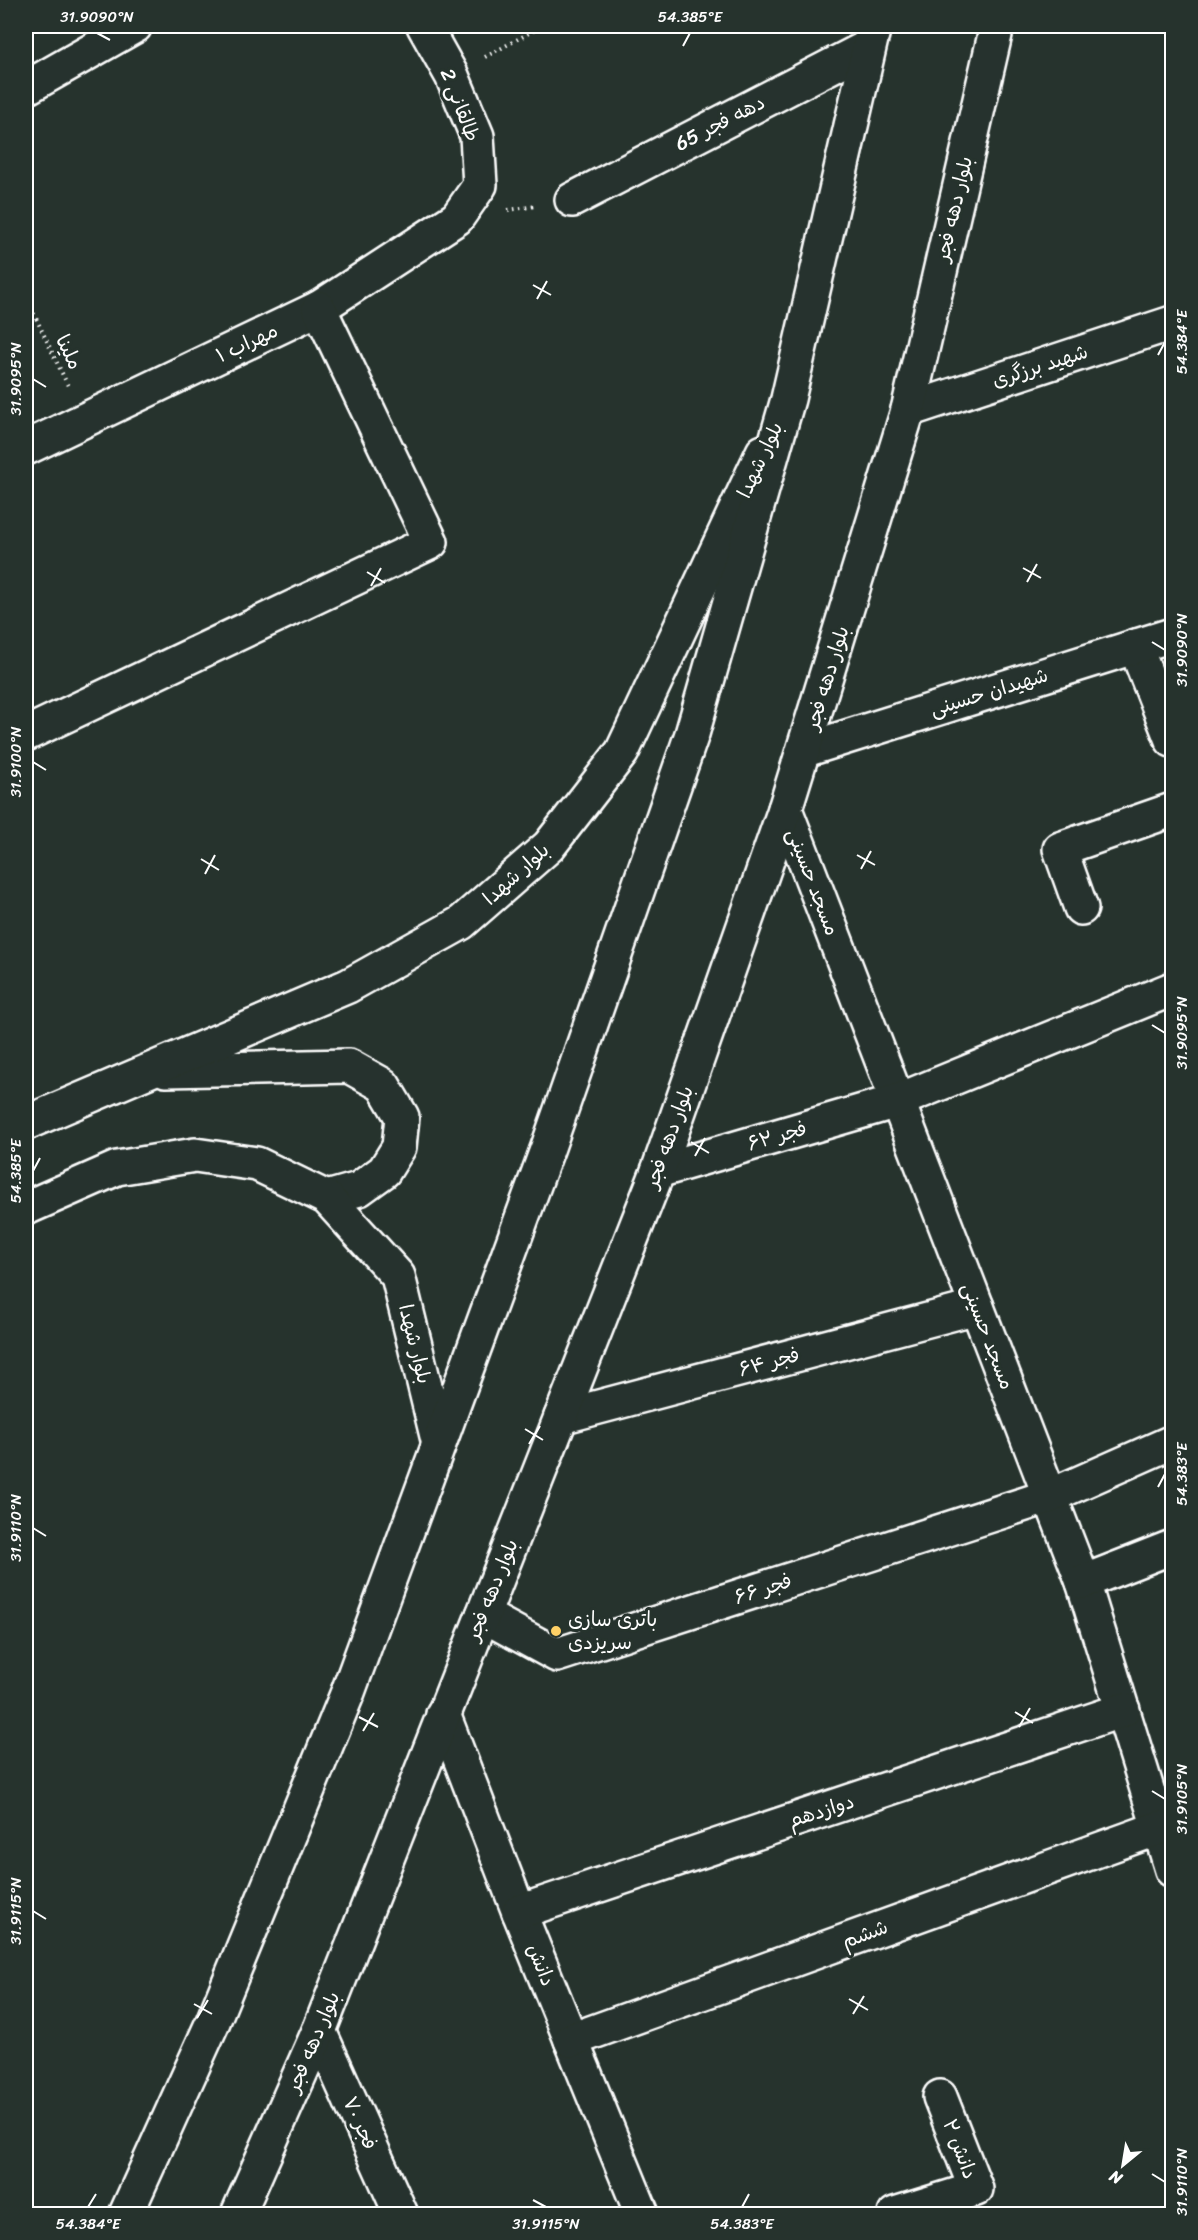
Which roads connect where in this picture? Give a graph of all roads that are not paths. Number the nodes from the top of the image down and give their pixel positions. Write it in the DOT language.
graph roads {
  1 [pos="135,26"];
  2 [pos="424,26"];
  3 [pos="997,26"];
  4 [pos="871,36"];
  5 [pos="26,88"];
  6 [pos="572,200"];
  7 [pos="457,218"];
  8 [pos="319,308"];
  9 [pos="1173,323"];
  10 [pos="788,399"];
  11 [pos="908,410"];
  12 [pos="26,448"];
  13 [pos="1173,635"];
  14 [pos="1135,646"];
  15 [pos="26,734"];
  16 [pos="1173,740"];
  17 [pos="805,750"];
  18 [pos="785,809"];
  19 [pos="1173,810"];
  20 [pos="1081,908"];
  21 [pos="1173,989"];
  22 [pos="148,1071"];
  23 [pos="897,1101"];
  24 [pos="26,1124"];
  25 [pos="658,1171"];
  26 [pos="327,1198"];
  27 [pos="26,1208"];
  28 [pos="977,1308"];
  29 [pos="561,1417"];
  30 [pos="438,1440"];
  31 [pos="1173,1442"];
  32 [pos="1050,1496"];
  33 [pos="1173,1547"];
  34 [pos="1083,1582"];
  35 [pos="483,1615"];
  36 [pos="1123,1710"];
  37 [pos="443,1714"];
  38 [pos="1159,1828"];
  39 [pos="1173,1869"];
  40 [pos="519,1912"];
  41 [pos="319,2031"];
  42 [pos="571,2040"];
  43 [pos="940,2097"];
  44 [pos="126,2214"];
  45 [pos="238,2214"];
  46 [pos="401,2214"];
  47 [pos="642,2214"];
  48 [pos="895,2214"];
  1 -- 5 [label="street"];
  2 -- 7 [label="street, طالقانی 2"];
  3 -- 11 [label="street, بلوار دهه فجر"];
  4 -- 6 [label="street, دهه فجر 65"];
  4 -- 10 [label="street"];
  7 -- 8 [label="street, مهراب ۱"];
  8 -- 12 [label="street, مهراب ۱"];
  8 -- 15 [label="street"];
  9 -- 11 [label="street, شهید برزگری"];
  10 -- 22 [label="street, بلوار شهدا"];
  10 -- 30 [label="street"];
  11 -- 17 [label="street, بلوار دهه فجر"];
  13 -- 14 [label="street, شهیدان حسینی"];
  14 -- 16 [label="street"];
  14 -- 17 [label="street, شهیدان حسینی"];
  17 -- 18 [label="street, بلوار دهه فجر"];
  18 -- 23 [label="street, مسجد حسینی"];
  18 -- 25 [label="street, بلوار دهه فجر"];
  19 -- 20 [label="street"];
  21 -- 23 [label="street, فجر ۶۲"];
  22 -- 24 [label="street, بلوار شهدا"];
  22 -- 26 [label="street"];
  23 -- 25 [label="street, فجر ۶۲"];
  23 -- 28 [label="street, مسجد حسینی"];
  25 -- 29 [label="street, بلوار دهه فجر"];
  26 -- 27 [label="street, بلوار شهدا"];
  26 -- 30 [label="street, بلوار شهدا"];
  28 -- 29 [label="street, فجر ۶۴"];
  28 -- 32 [label="street, مسجد حسینی"];
  29 -- 35 [label="street, بلوار دهه فجر"];
  30 -- 44 [label="street"];
  31 -- 32 [label="street, فجر ۶۶"];
  32 -- 34 [label="street, مسجد حسینی"];
  32 -- 35 [label="street, فجر ۶۶"];
  33 -- 34 [label="street"];
  34 -- 36 [label="street, مسجد حسینی"];
  35 -- 37 [label="street, بلوار دهه فجر"];
  36 -- 38 [label="street, مسجد حسینی"];
  36 -- 40 [label="street, دوازدهم"];
  37 -- 40 [label="street, دانش"];
  37 -- 41 [label="street, بلوار دهه فجر"];
  38 -- 39 [label="street, مسجد حسینی"];
  38 -- 42 [label="street, ششم"];
  40 -- 42 [label="street, دانش"];
  41 -- 45 [label="street, بلوار دهه فجر"];
  41 -- 46 [label="street, فجر ۷۰"];
  42 -- 47 [label="street, دانش"];
  43 -- 48 [label="street, دانش ۲"];
}
